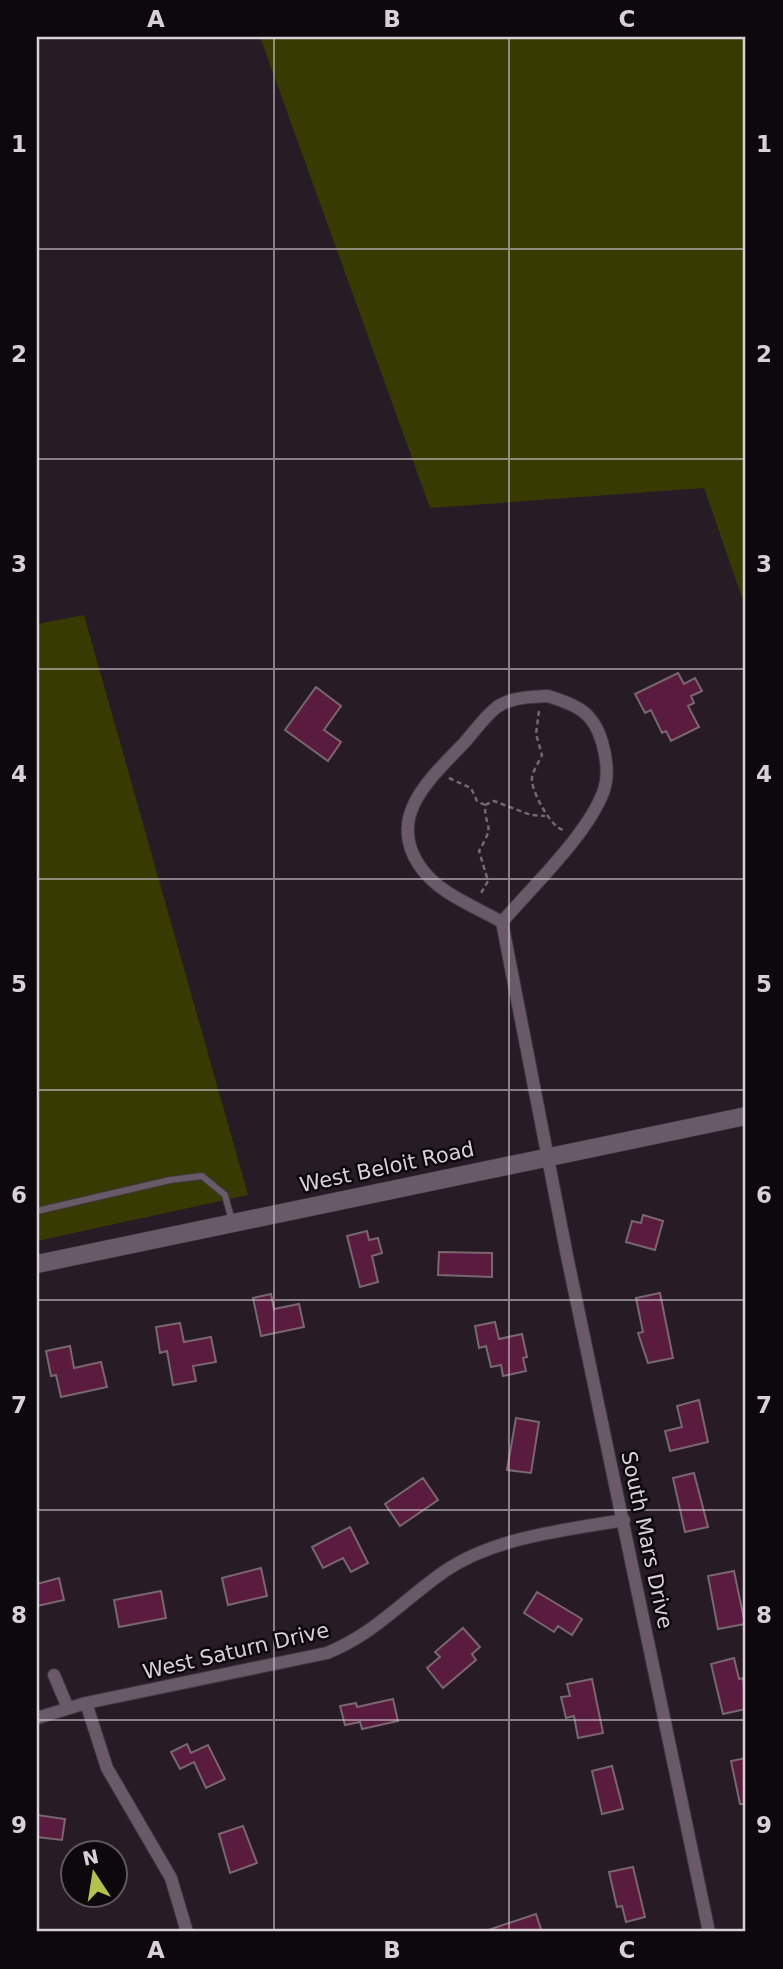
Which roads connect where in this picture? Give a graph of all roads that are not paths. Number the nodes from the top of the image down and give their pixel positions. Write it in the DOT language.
graph roads {
  1 [pos="502,922"];
  2 [pos="746,1116"];
  3 [pos="548,1157"];
  4 [pos="37,1211"];
  5 [pos="233,1222"];
  6 [pos="37,1264"];
  7 [pos="624,1520"];
  8 [pos="54,1675"];
  9 [pos="86,1703"];
  10 [pos="68,1708"];
  11 [pos="37,1718"];
  12 [pos="187,1932"];
  13 [pos="709,1932"];
  1 -- 1 [label="street"];
  1 -- 3 [label="street, South Mars Drive"];
  2 -- 3 [label="main road, West Beloit Road"];
  3 -- 5 [label="main road, West Beloit Road"];
  3 -- 7 [label="street, South Mars Drive"];
  4 -- 5 [label="lane"];
  5 -- 6 [label="main road, West Beloit Road"];
  7 -- 9 [label="street, West Saturn Drive"];
  7 -- 13 [label="street, South Mars Drive"];
  8 -- 10 [label="street"];
  9 -- 10 [label="street, West Saturn Drive"];
  9 -- 12 [label="street"];
  10 -- 11 [label="street, West Saturn Drive"];
}
